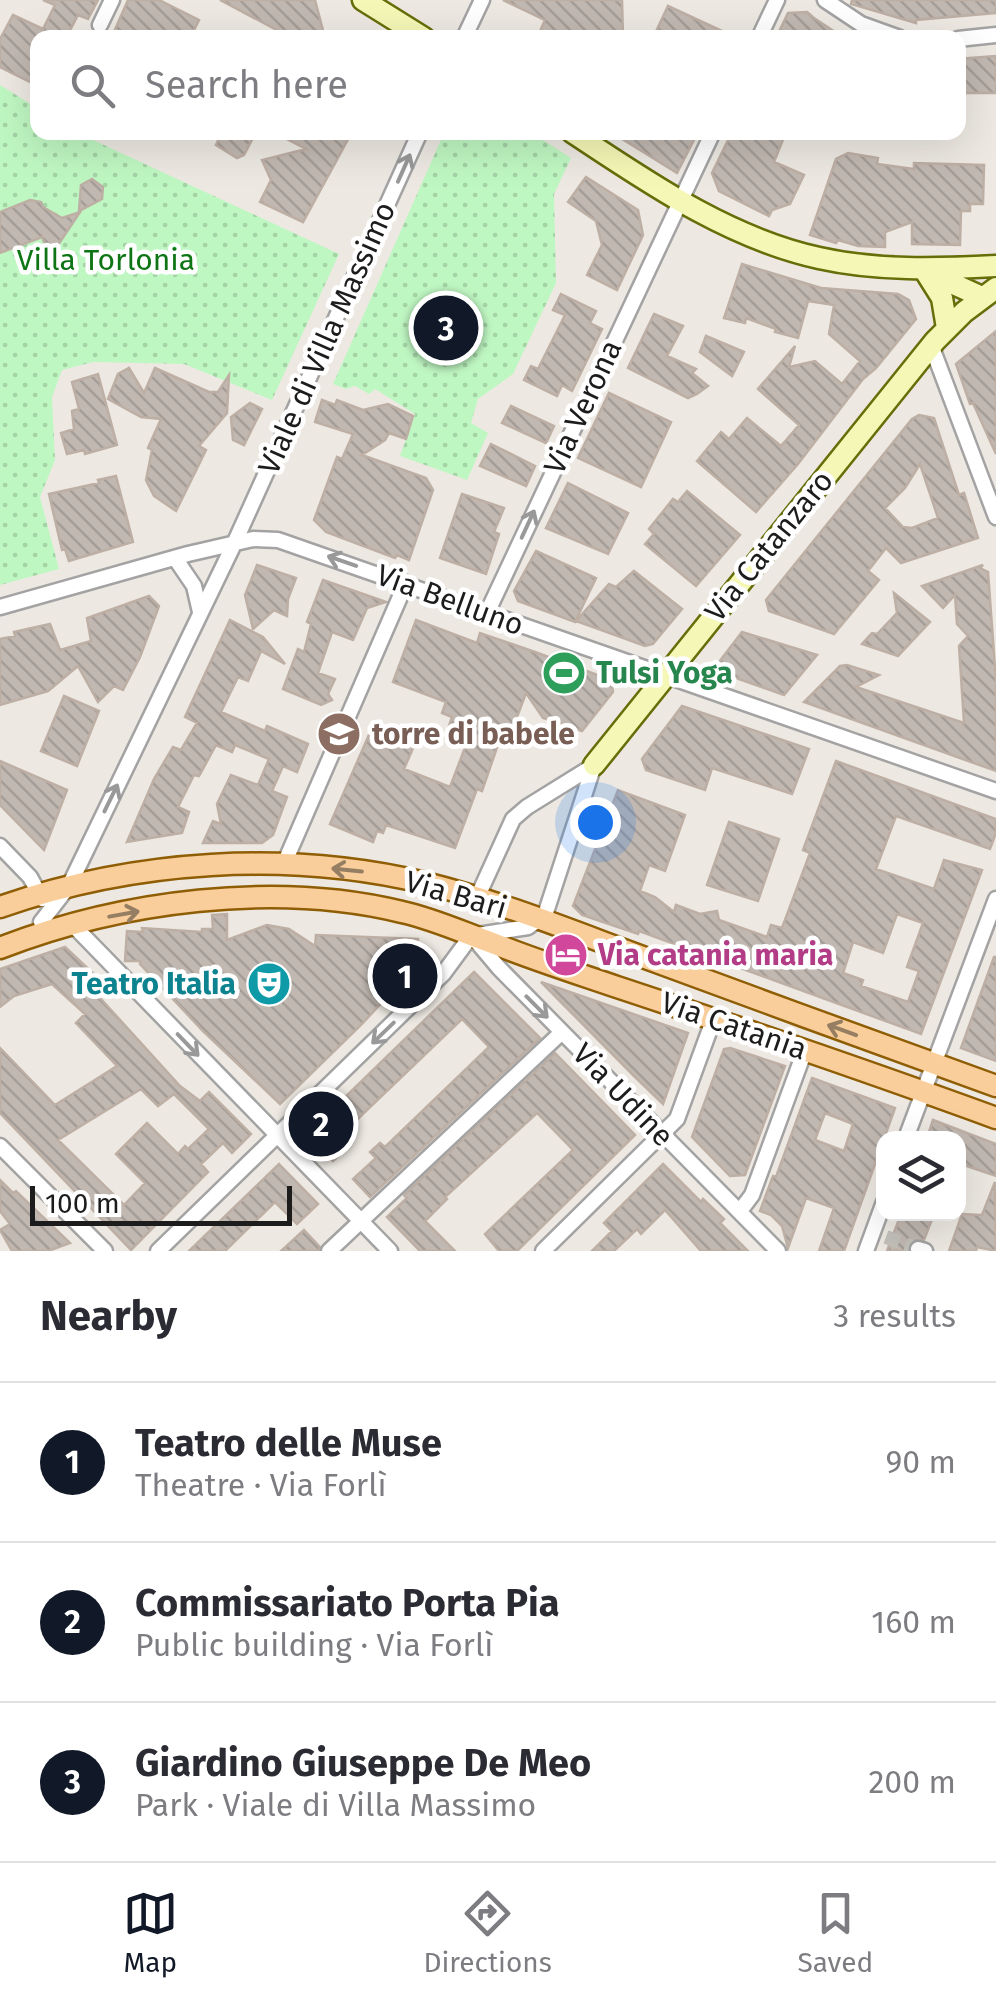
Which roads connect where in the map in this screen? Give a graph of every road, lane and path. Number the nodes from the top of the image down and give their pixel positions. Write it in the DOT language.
graph roads {
  1 [pos="112,0"];
  2 [pos="363,0"];
  3 [pos="482,0"];
  4 [pos="778,0"];
  5 [pos="825,0"];
  6 [pos="100,25"];
  7 [pos="411,30"];
  8 [pos="468,30"];
  9 [pos="763,30"];
  10 [pos="878,30"];
  11 [pos="996,35"];
  12 [pos="966,38"];
  13 [pos="416,140"];
  14 [pos="584,140"];
  15 [pos="709,140"];
  16 [pos="679,201"];
  17 [pos="996,266"];
  18 [pos="924,270"];
  19 [pos="989,292"];
  20 [pos="946,328"];
  21 [pos="931,344"];
  22 [pos="996,517"];
  23 [pos="234,544"];
  24 [pos="175,558"];
  25 [pos="406,584"];
  26 [pos="0,607"];
  27 [pos="200,613"];
  28 [pos="488,613"];
  29 [pos="665,675"];
  30 [pos="594,765"];
  31 [pos="996,791"];
  32 [pos="0,846"];
  33 [pos="284,864"];
  34 [pos="68,886"];
  35 [pos="39,894"];
  36 [pos="476,898"];
  37 [pos="996,899"];
  38 [pos="0,907"];
  39 [pos="541,920"];
  40 [pos="72,924"];
  41 [pos="35,929"];
  42 [pos="471,936"];
  43 [pos="0,948"];
  44 [pos="714,1018"];
  45 [pos="562,1032"];
  46 [pos="805,1050"];
  47 [pos="933,1063"];
  48 [pos="996,1086"];
  49 [pos="923,1092"];
  50 [pos="996,1118"];
  51 [pos="909,1131"];
  52 [pos="662,1135"];
  53 [pos="277,1137"];
  54 [pos="0,1146"];
  55 [pos="740,1211"];
  56 [pos="877,1221"];
  57 [pos="361,1222"];
  58 [pos="104,1251"];
  59 [pos="158,1251"];
  60 [pos="329,1251"];
  61 [pos="390,1251"];
  62 [pos="543,1251"];
  63 [pos="778,1251"];
  64 [pos="866,1251"];
  1 -- 6 [label="street"];
  2 -- 7 [label="street"];
  3 -- 8 [label="street"];
  4 -- 9 [label="street"];
  5 -- 10 [label="street"];
  11 -- 12 [label="street"];
  23 -- 13 [label="street, Viale di Villa Massimo, one-way"];
  14 -- 16 [label="street"];
  15 -- 16 [label="street, Via Verona"];
  16 -- 18 [label="street"];
  28 -- 16 [label="street, Via Verona, one-way"];
  17 -- 18 [label="street"];
  18 -- 19 [label="street"];
  18 -- 20 [label="street"];
  19 -- 20 [label="street, Via Catanzaro"];
  20 -- 21 [label="street, Via Catanzaro"];
  21 -- 22 [label="street"];
  21 -- 29 [label="street, Via Catanzaro"];
  23 -- 24 [label="street, Via Belluno"];
  25 -- 23 [label="street, Via Belluno, one-way"];
  23 -- 27 [label="street, Viale di Villa Massimo"];
  24 -- 26 [label="street, Via Belluno"];
  24 -- 27 [label="street"];
  25 -- 28 [label="street, Via Belluno"];
  25 -- 33 [label="street"];
  34 -- 27 [label="street, Viale di Villa Massimo, one-way"];
  28 -- 29 [label="street, Via Belluno"];
  29 -- 30 [label="street, Via Catanzaro"];
  29 -- 31 [label="street, Via Belluno"];
  30 -- 36 [label="street"];
  30 -- 39 [label="street"];
  32 -- 35 [label="street"];
  33 -- 34 [label="main road, Via Bari"];
  36 -- 33 [label="main road, Via Bari, one-way"];
  34 -- 35 [label="main road, Via Bari"];
  34 -- 41 [label="street, Viale di Villa Massimo"];
  35 -- 38 [label="main road, Via Bari"];
  35 -- 41 [label="street"];
  36 -- 39 [label="main road, Via Bari"];
  37 -- 47 [label="street"];
  39 -- 42 [label="street, Via Bari"];
  47 -- 39 [label="main road, Via Catania, one-way"];
  40 -- 41 [label="main road, Via Bari"];
  40 -- 42 [label="main road, Via Bari, one-way"];
  40 -- 53 [label="street, one-way"];
  41 -- 43 [label="main road, Via Bari"];
  42 -- 44 [label="main road, Via Catania"];
  42 -- 45 [label="street, Via Udine, one-way"];
  42 -- 53 [label="street, one-way"];
  44 -- 46 [label="main road, Via Catania"];
  44 -- 52 [label="street"];
  45 -- 52 [label="street, Via Udine"];
  45 -- 57 [label="street"];
  46 -- 49 [label="main road, Via Catania"];
  46 -- 55 [label="street"];
  47 -- 48 [label="main road, Via Catania"];
  47 -- 49 [label="street"];
  49 -- 50 [label="main road, Via Catania"];
  49 -- 51 [label="street"];
  52 -- 55 [label="street, Via Udine"];
  52 -- 62 [label="street"];
  53 -- 57 [label="street"];
  53 -- 59 [label="street"];
  54 -- 58 [label="street"];
  55 -- 63 [label="street, Via Udine"];
  56 -- 64 [label="street"];
  57 -- 60 [label="street"];
  57 -- 61 [label="street"];
}
